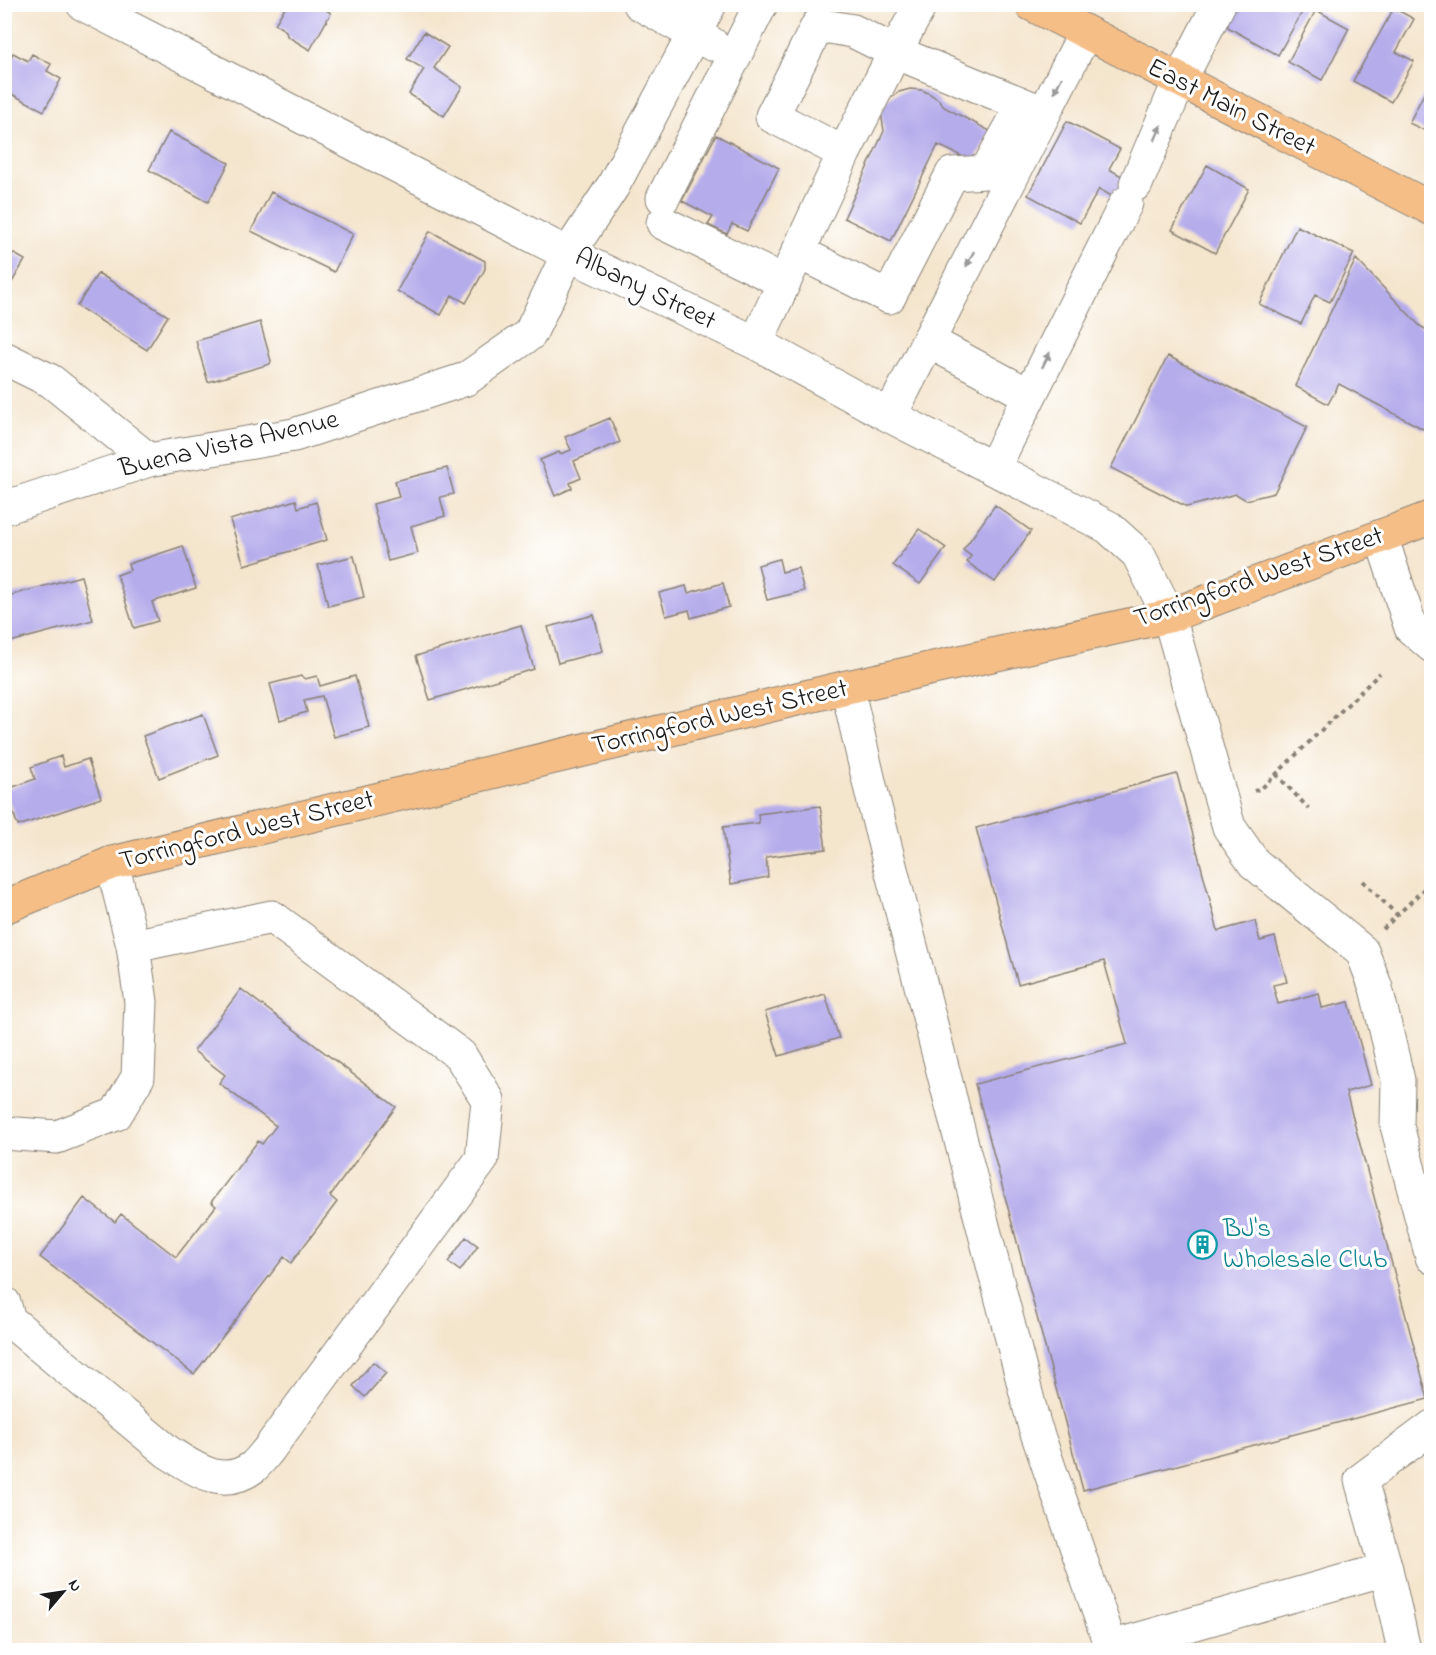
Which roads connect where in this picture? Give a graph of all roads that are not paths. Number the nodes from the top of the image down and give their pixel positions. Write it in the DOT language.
graph roads {
  1 [pos="83,4"];
  2 [pos="640,4"];
  3 [pos="710,4"];
  4 [pos="761,4"];
  5 [pos="921,4"];
  6 [pos="1031,4"];
  7 [pos="1219,4"];
  8 [pos="847,18"];
  9 [pos="1085,33"];
  10 [pos="693,34"];
  11 [pos="895,52"];
  12 [pos="734,56"];
  13 [pos="1179,82"];
  14 [pos="1033,109"];
  15 [pos="844,153"];
  16 [pos="1431,209"];
  17 [pos="798,252"];
  18 [pos="568,254"];
  19 [pos="784,282"];
  20 [pos="928,341"];
  21 [pos="756,344"];
  22 [pos="4,358"];
  23 [pos="1029,394"];
  24 [pos="890,416"];
  25 [pos="149,460"];
  26 [pos="993,469"];
  27 [pos="4,508"];
  28 [pos="1431,517"];
  29 [pos="1381,536"];
  30 [pos="1169,616"];
  31 [pos="1431,646"];
  32 [pos="847,687"];
  33 [pos="112,863"];
  34 [pos="4,907"];
  35 [pos="133,946"];
  36 [pos="4,1132"];
  37 [pos="1431,1257"];
  38 [pos="4,1303"];
  39 [pos="1431,1427"];
  40 [pos="1386,1569"];
  41 [pos="1142,1645"];
  42 [pos="1404,1650"];
  1 -- 18 [label="street, Albany Street"];
  2 -- 10 [label="street"];
  3 -- 10 [label="street, Buena Vista Avenue"];
  4 -- 12 [label="street"];
  5 -- 11 [label="street"];
  6 -- 9 [label="main road, East Main Street"];
  7 -- 13 [label="street"];
  8 -- 11 [label="street"];
  8 -- 15 [label="street"];
  9 -- 13 [label="main road, East Main Street"];
  9 -- 14 [label="street, one-way"];
  10 -- 12 [label="street"];
  10 -- 18 [label="street, Buena Vista Avenue"];
  11 -- 14 [label="street"];
  11 -- 15 [label="street"];
  12 -- 19 [label="street"];
  13 -- 16 [label="main road, East Main Street"];
  23 -- 13 [label="street, one-way"];
  14 -- 17 [label="street"];
  14 -- 20 [label="street, one-way"];
  15 -- 17 [label="street"];
  17 -- 19 [label="street"];
  18 -- 21 [label="street, Albany Street"];
  18 -- 25 [label="street, Buena Vista Avenue"];
  19 -- 21 [label="street"];
  20 -- 23 [label="street"];
  20 -- 24 [label="street"];
  21 -- 24 [label="street, Albany Street"];
  22 -- 25 [label="street"];
  23 -- 26 [label="street"];
  24 -- 26 [label="street, Albany Street"];
  25 -- 27 [label="street, Buena Vista Avenue"];
  26 -- 30 [label="street, Albany Street"];
  28 -- 29 [label="main road, Torringford West Street"];
  29 -- 30 [label="main road, Torringford West Street"];
  29 -- 31 [label="street"];
  30 -- 32 [label="main road, Torringford West Street"];
  30 -- 37 [label="street, Albany Street"];
  32 -- 33 [label="main road, Torringford West Street"];
  32 -- 41 [label="street"];
  33 -- 34 [label="main road, Torringford West Street"];
  33 -- 35 [label="street"];
  35 -- 36 [label="street"];
  35 -- 38 [label="street"];
  39 -- 40 [label="street"];
  40 -- 41 [label="street"];
  40 -- 42 [label="street"];
}
